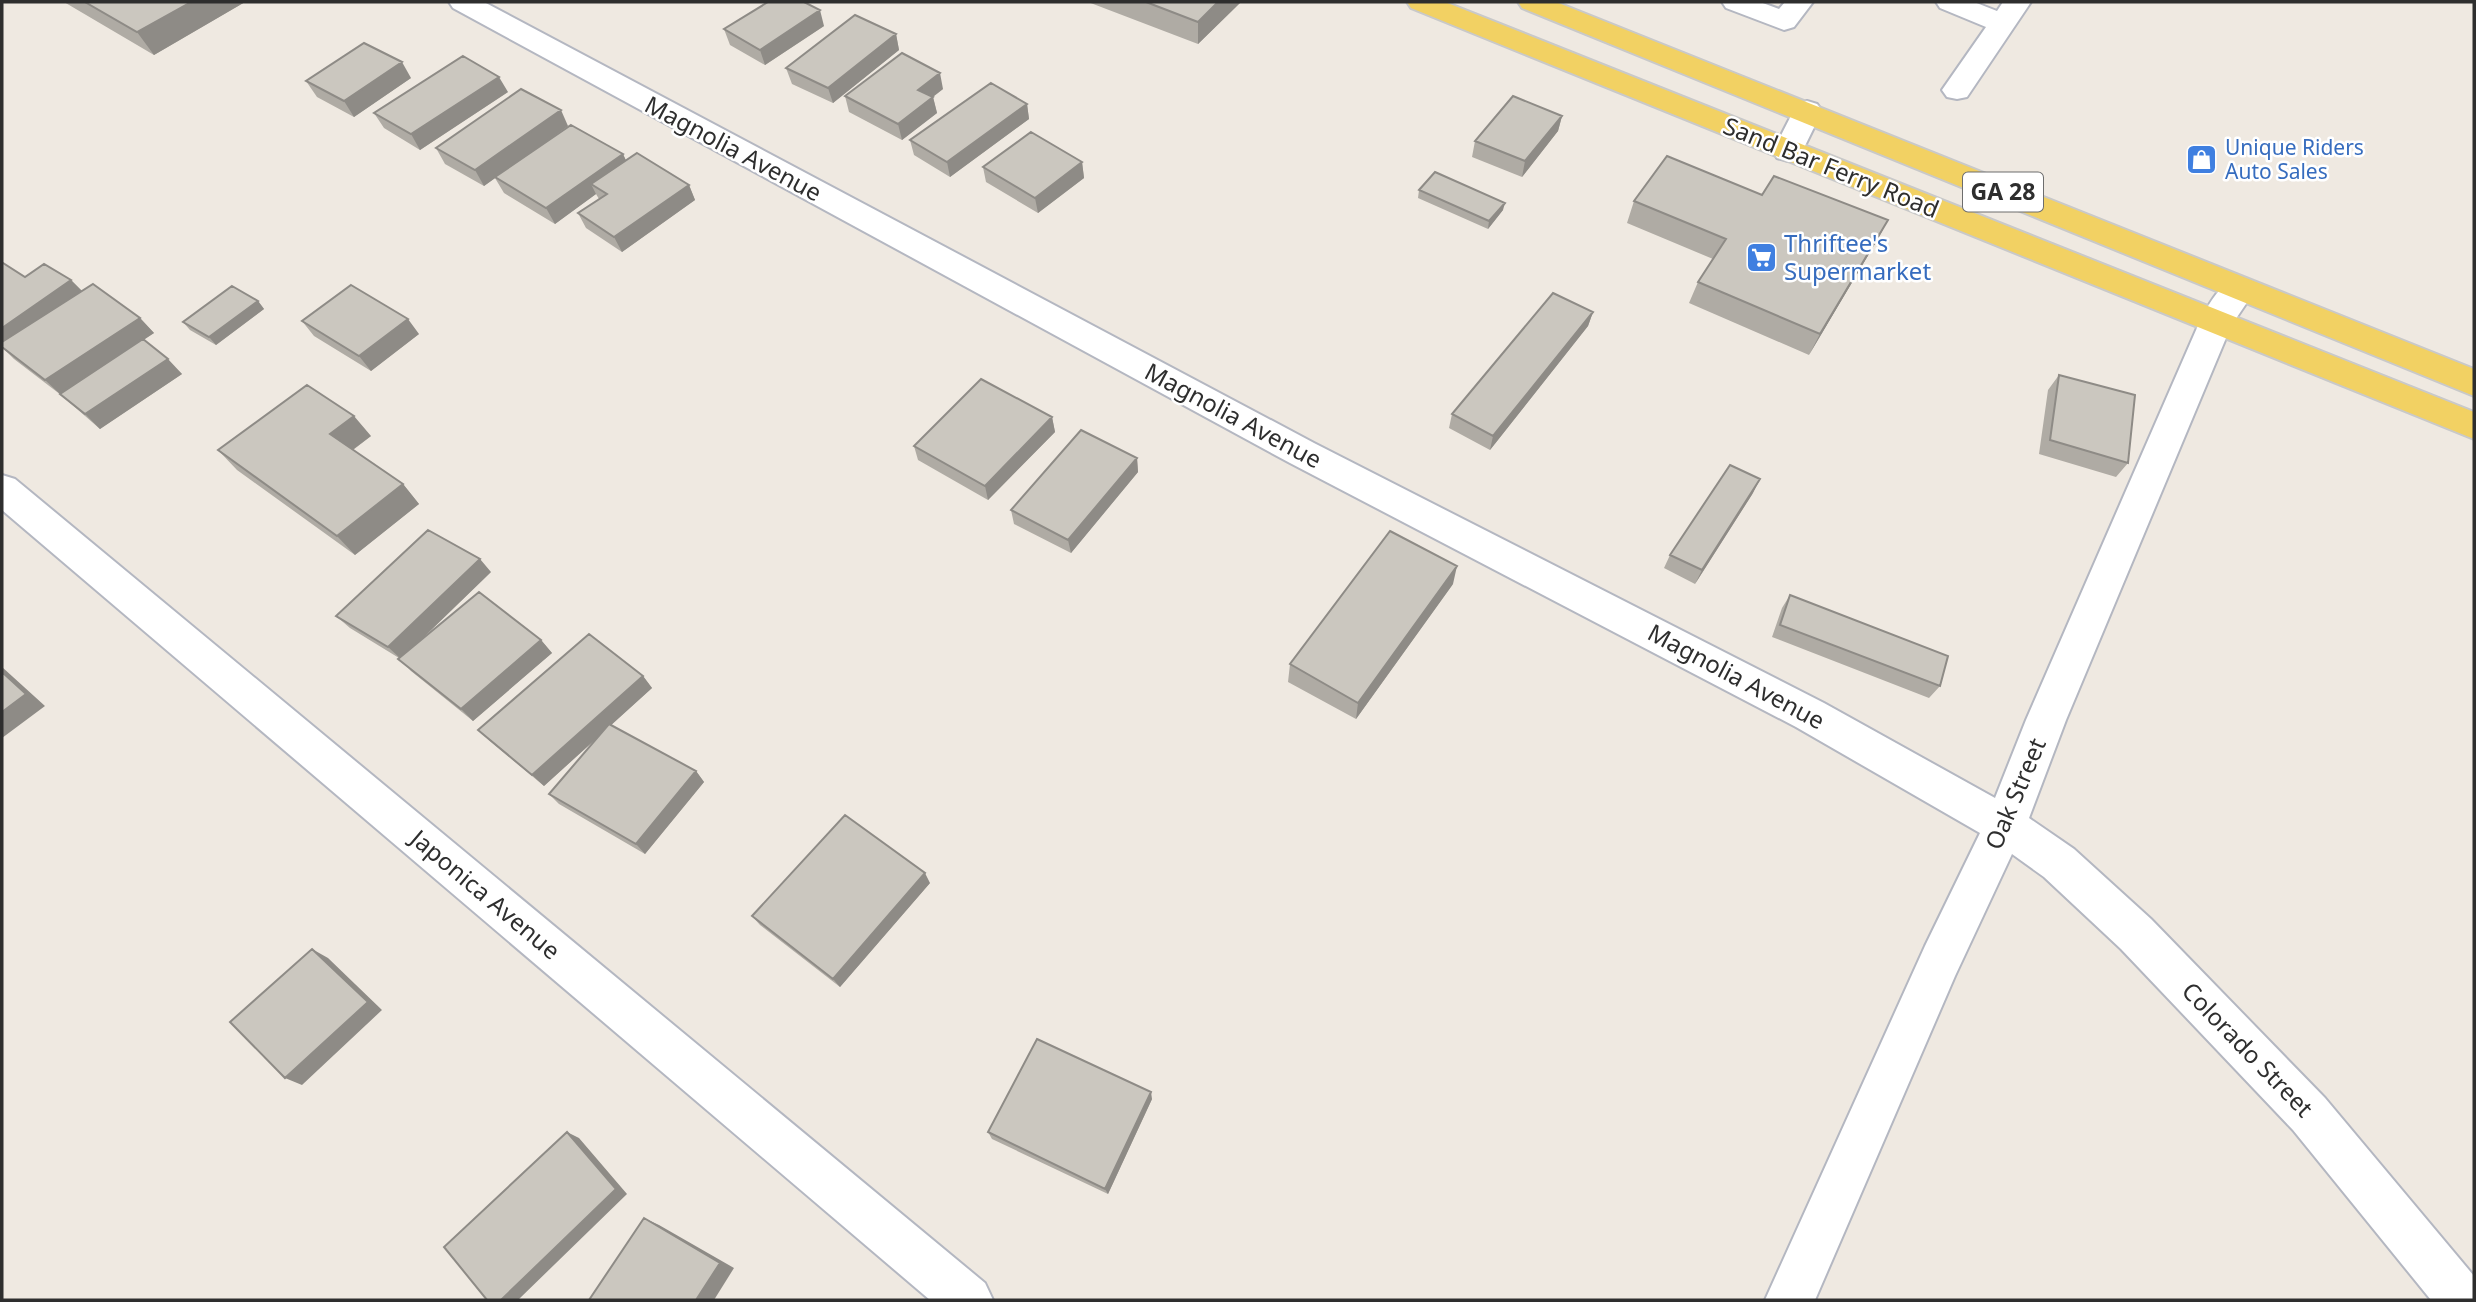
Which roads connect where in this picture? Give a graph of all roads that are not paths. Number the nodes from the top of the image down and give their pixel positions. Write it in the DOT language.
graph roads {
  1 [pos="463,2"];
  2 [pos="1421,2"];
  3 [pos="1532,2"];
  4 [pos="1736,2"];
  5 [pos="1799,2"];
  6 [pos="1950,2"];
  7 [pos="2010,13"];
  8 [pos="1956,90"];
  9 [pos="1807,111"];
  10 [pos="1788,151"];
  11 [pos="2241,289"];
  12 [pos="2216,321"];
  13 [pos="2474,383"];
  14 [pos="2474,426"];
  15 [pos="2,489"];
  16 [pos="2005,825"];
  17 [pos="968,1300"];
  18 [pos="1790,1300"];
  19 [pos="2462,1300"];
  1 -- 16 [label="street, Magnolia Avenue"];
  2 -- 10 [label="main road, Sand Bar Ferry Road / GA 28"];
  3 -- 9 [label="main road, Sand Bar Ferry Road / GA 28"];
  4 -- 5 [label="street"];
  6 -- 7 [label="street"];
  7 -- 8 [label="street"];
  9 -- 10 [label="street"];
  9 -- 11 [label="main road, Sand Bar Ferry Road / GA 28"];
  10 -- 12 [label="main road, Sand Bar Ferry Road / GA 28"];
  11 -- 12 [label="street, Oak Street"];
  11 -- 13 [label="main road, Sand Bar Ferry Road / GA 28"];
  12 -- 14 [label="main road, Sand Bar Ferry Road / GA 28"];
  12 -- 16 [label="street, Oak Street"];
  15 -- 17 [label="street, Japonica Avenue"];
  16 -- 18 [label="street, Oak Street"];
  16 -- 19 [label="street, Colorado Street"];
}
